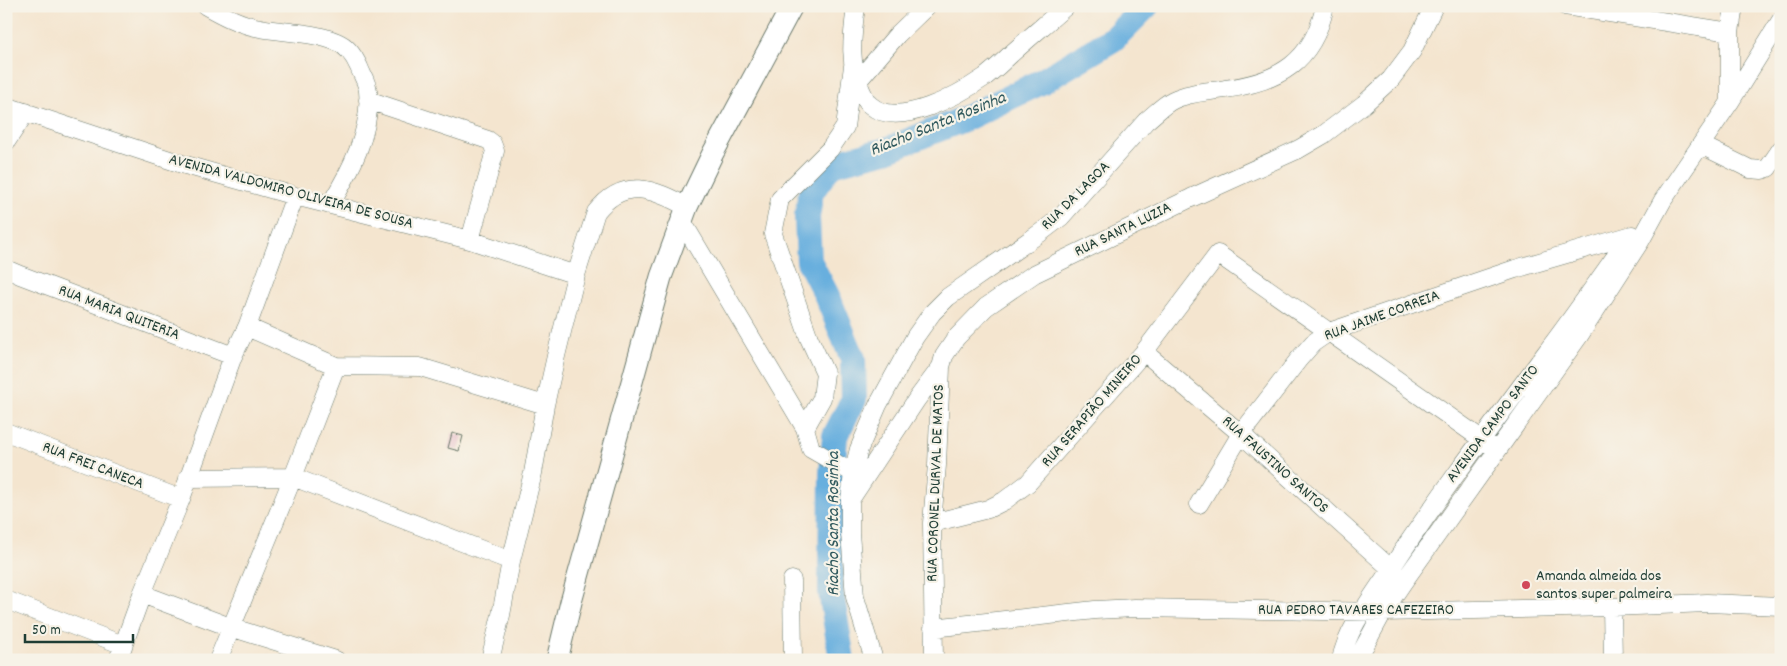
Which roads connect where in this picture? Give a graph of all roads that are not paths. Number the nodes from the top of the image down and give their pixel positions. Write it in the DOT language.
graph roads {
  1 [pos="206,6"];
  2 [pos="792,6"];
  3 [pos="856,6"];
  4 [pos="927,6"];
  5 [pos="1066,6"];
  6 [pos="1325,6"];
  7 [pos="1434,6"];
  8 [pos="1565,6"];
  9 [pos="1734,6"];
  10 [pos="1781,20"];
  11 [pos="1730,32"];
  12 [pos="855,74"];
  13 [pos="368,100"];
  14 [pos="1730,102"];
  15 [pos="6,106"];
  16 [pos="26,112"];
  17 [pos="6,142"];
  18 [pos="1701,145"];
  19 [pos="1781,149"];
  20 [pos="295,196"];
  21 [pos="330,205"];
  22 [pos="685,214"];
  23 [pos="1636,237"];
  24 [pos="470,240"];
  25 [pos="6,269"];
  26 [pos="576,275"];
  27 [pos="247,327"];
  28 [pos="1329,332"];
  29 [pos="1144,352"];
  30 [pos="232,356"];
  31 [pos="336,366"];
  32 [pos="941,367"];
  33 [pos="545,406"];
  34 [pos="805,428"];
  35 [pos="6,432"];
  36 [pos="1241,434"];
  37 [pos="1481,439"];
  38 [pos="1497,450"];
  39 [pos="853,473"];
  40 [pos="293,477"];
  41 [pos="188,478"];
  42 [pos="181,499"];
  43 [pos="850,499"];
  44 [pos="1198,504"];
  45 [pos="932,523"];
  46 [pos="511,561"];
  47 [pos="1398,575"];
  48 [pos="792,580"];
  49 [pos="142,594"];
  50 [pos="6,600"];
  51 [pos="1781,606"];
  52 [pos="1612,607"];
  53 [pos="1362,612"];
  54 [pos="1383,612"];
  55 [pos="230,627"];
  56 [pos="933,628"];
  57 [pos="121,652"];
  58 [pos="1348,657"];
  59 [pos="218,660"];
  60 [pos="336,660"];
  61 [pos="490,660"];
  62 [pos="557,660"];
  63 [pos="793,660"];
  64 [pos="874,660"];
  65 [pos="934,660"];
  66 [pos="1613,660"];
  1 -- 13 [label="street"];
  2 -- 22 [label="main road"];
  3 -- 12 [label="street"];
  4 -- 12 [label="street"];
  5 -- 12 [label="street"];
  6 -- 39 [label="street, RUA DA LAGOA"];
  7 -- 32 [label="street, RUA SANTA LUZIA"];
  8 -- 11 [label="street"];
  9 -- 11 [label="street"];
  10 -- 14 [label="street, AVENIDA CAMPO SANTO"];
  11 -- 14 [label="street"];
  12 -- 34 [label="street"];
  13 -- 21 [label="street"];
  13 -- 24 [label="street"];
  14 -- 18 [label="street, AVENIDA CAMPO SANTO"];
  15 -- 16 [label="street, AVENIDA VALDOMIRO OLIVEIRA DE SOUSA"];
  16 -- 17 [label="street"];
  16 -- 20 [label="street, AVENIDA VALDOMIRO OLIVEIRA DE SOUSA"];
  18 -- 19 [label="street"];
  18 -- 23 [label="street, AVENIDA CAMPO SANTO"];
  20 -- 21 [label="street, AVENIDA VALDOMIRO OLIVEIRA DE SOUSA"];
  20 -- 27 [label="street"];
  21 -- 24 [label="street, AVENIDA VALDOMIRO OLIVEIRA DE SOUSA"];
  22 -- 26 [label="street"];
  22 -- 34 [label="street"];
  22 -- 62 [label="main road"];
  23 -- 28 [label="street, RUA JAIME CORREIA"];
  23 -- 37 [label="street, AVENIDA CAMPO SANTO"];
  23 -- 38 [label="street, AVENIDA CAMPO SANTO"];
  24 -- 26 [label="street, AVENIDA VALDOMIRO OLIVEIRA DE SOUSA"];
  25 -- 30 [label="street, RUA MARIA QUITERIA"];
  26 -- 33 [label="street"];
  27 -- 30 [label="street"];
  27 -- 31 [label="street"];
  28 -- 29 [label="street, RUA SERAPIÃO MINEIRO"];
  28 -- 36 [label="street, RUA JAIME CORREIA"];
  28 -- 37 [label="street"];
  29 -- 36 [label="street, RUA FAUSTINO SANTOS"];
  29 -- 45 [label="street, RUA SERAPIÃO MINEIRO"];
  30 -- 41 [label="street"];
  31 -- 33 [label="street"];
  31 -- 40 [label="street"];
  32 -- 43 [label="street, RUA SANTA LUZIA"];
  32 -- 45 [label="street, RUA CORONEL DURVAL DE MATOS"];
  33 -- 46 [label="street"];
  34 -- 39 [label="street"];
  35 -- 42 [label="street, RUA FREI CANECA"];
  36 -- 44 [label="street, RUA JAIME CORREIA"];
  36 -- 47 [label="street, RUA FAUSTINO SANTOS"];
  37 -- 38 [label="street"];
  37 -- 47 [label="street, AVENIDA CAMPO SANTO"];
  38 -- 47 [label="street, AVENIDA CAMPO SANTO"];
  39 -- 43 [label="street, RUA DA LAGOA"];
  40 -- 41 [label="street"];
  40 -- 46 [label="street"];
  40 -- 55 [label="street"];
  41 -- 42 [label="street"];
  42 -- 49 [label="street"];
  43 -- 64 [label="street, RUA DA LAGOA"];
  45 -- 56 [label="street, RUA CORONEL DURVAL DE MATOS"];
  46 -- 61 [label="street"];
  47 -- 53 [label="street, AVENIDA CAMPO SANTO"];
  47 -- 54 [label="street, AVENIDA CAMPO SANTO"];
  48 -- 63 [label="street"];
  49 -- 55 [label="street"];
  49 -- 57 [label="street"];
  50 -- 57 [label="street"];
  51 -- 52 [label="street, RUA PEDRO TAVARES CAFEZEIRO"];
  52 -- 54 [label="street, RUA PEDRO TAVARES CAFEZEIRO"];
  52 -- 66 [label="street"];
  53 -- 54 [label="street, RUA PEDRO TAVARES CAFEZEIRO"];
  53 -- 56 [label="street, RUA PEDRO TAVARES CAFEZEIRO"];
  53 -- 58 [label="street, AVENIDA CAMPO SANTO"];
  54 -- 58 [label="street, AVENIDA CAMPO SANTO"];
  55 -- 59 [label="street"];
  55 -- 60 [label="street"];
  56 -- 65 [label="street, RUA CORONEL DURVAL DE MATOS"];
}
